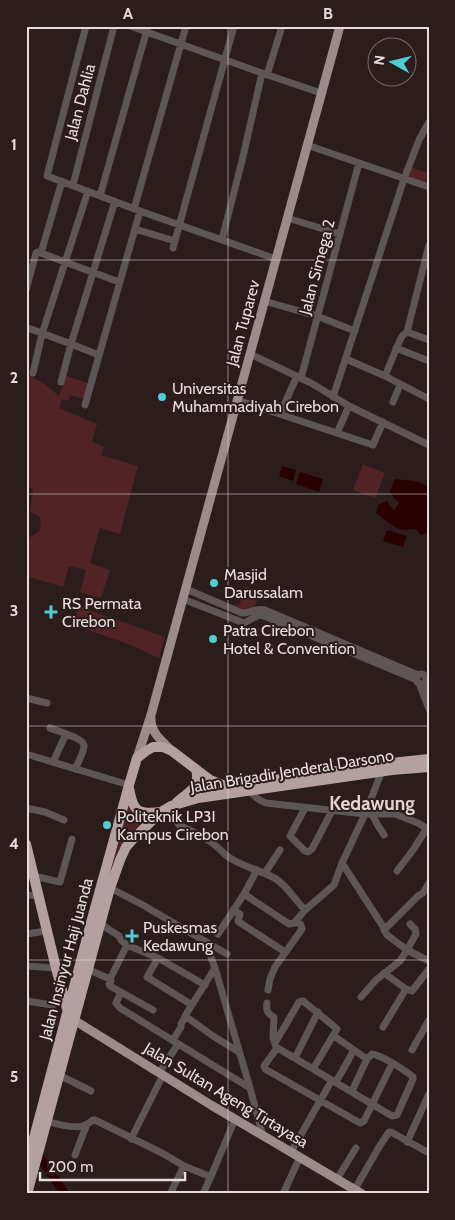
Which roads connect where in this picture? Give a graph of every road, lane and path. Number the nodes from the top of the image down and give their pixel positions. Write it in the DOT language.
graph roads {
  1 [pos="86,26"];
  2 [pos="114,26"];
  3 [pos="130,26"];
  4 [pos="186,26"];
  5 [pos="234,26"];
  6 [pos="282,26"];
  7 [pos="340,26"];
  8 [pos="147,29"];
  9 [pos="181,44"];
  10 [pos="224,60"];
  11 [pos="265,74"];
  12 [pos="322,93"];
  13 [pos="429,122"];
  14 [pos="307,145"];
  15 [pos="359,163"];
  16 [pos="404,179"];
  17 [pos="62,181"];
  18 [pos="73,186"];
  19 [pos="429,187"];
  20 [pos="88,191"];
  21 [pos="100,196"];
  22 [pos="115,201"];
  23 [pos="137,210"];
  24 [pos="287,218"];
  25 [pos="179,224"];
  26 [pos="135,229"];
  27 [pos="340,234"];
  28 [pos="222,240"];
  29 [pos="429,246"];
  30 [pos="42,253"];
  31 [pos="276,259"];
  32 [pos="65,262"];
  33 [pos="92,272"];
  34 [pos="119,282"];
  35 [pos="26,290"];
  36 [pos="264,301"];
  37 [pos="317,316"];
  38 [pos="28,328"];
  39 [pos="355,331"];
  40 [pos="407,332"];
  41 [pos="42,334"];
  42 [pos="429,340"];
  43 [pos="71,344"];
  44 [pos="396,348"];
  45 [pos="250,354"];
  46 [pos="99,355"];
  47 [pos="346,359"];
  48 [pos="429,362"];
  49 [pos="33,372"];
  50 [pos="385,376"];
  51 [pos="299,377"];
  52 [pos="61,382"];
  53 [pos="400,385"];
  54 [pos="334,397"];
  55 [pos="237,400"];
  56 [pos="429,400"];
  57 [pos="393,402"];
  58 [pos="85,405"];
  59 [pos="349,406"];
  60 [pos="280,414"];
  61 [pos="383,422"];
  62 [pos="337,433"];
  63 [pos="429,445"];
  64 [pos="192,592"];
  65 [pos="190,601"];
  66 [pos="306,630"];
  67 [pos="420,680"];
  68 [pos="429,693"];
  69 [pos="26,698"];
  70 [pos="47,704"];
  71 [pos="429,709"];
  72 [pos="151,716"];
  73 [pos="50,728"];
  74 [pos="66,734"];
  75 [pos="172,751"];
  76 [pos="26,754"];
  77 [pos="137,758"];
  78 [pos="429,759"];
  79 [pos="53,762"];
  80 [pos="429,767"];
  81 [pos="388,768"];
  82 [pos="76,769"];
  83 [pos="196,770"];
  84 [pos="292,781"];
  85 [pos="129,785"];
  86 [pos="249,790"];
  87 [pos="368,806"];
  88 [pos="26,808"];
  89 [pos="167,808"];
  90 [pos="305,808"];
  91 [pos="332,811"];
  92 [pos="386,813"];
  93 [pos="368,814"];
  94 [pos="64,820"];
  95 [pos="428,829"];
  96 [pos="384,835"];
  97 [pos="72,839"];
  98 [pos="26,844"];
  99 [pos="280,850"];
  100 [pos="342,863"];
  101 [pos="257,870"];
  102 [pos="397,872"];
  103 [pos="265,873"];
  104 [pos="34,876"];
  105 [pos="429,883"];
  106 [pos="110,888"];
  107 [pos="244,894"];
  108 [pos="26,895"];
  109 [pos="39,896"];
  110 [pos="233,910"];
  111 [pos="305,910"];
  112 [pos="296,921"];
  113 [pos="99,923"];
  114 [pos="410,924"];
  115 [pos="384,930"];
  116 [pos="47,931"];
  117 [pos="26,934"];
  118 [pos="218,934"];
  119 [pos="206,943"];
  120 [pos="127,945"];
  121 [pos="407,950"];
  122 [pos="285,952"];
  123 [pos="226,954"];
  124 [pos="158,958"];
  125 [pos="429,961"];
  126 [pos="26,966"];
  127 [pos="56,968"];
  128 [pos="215,968"];
  129 [pos="87,969"];
  130 [pos="429,969"];
  131 [pos="384,973"];
  132 [pos="110,979"];
  133 [pos="205,985"];
  134 [pos="268,990"];
  135 [pos="406,990"];
  136 [pos="121,992"];
  137 [pos="361,997"];
  138 [pos="26,1001"];
  139 [pos="70,1003"];
  140 [pos="267,1003"];
  141 [pos="192,1005"];
  142 [pos="153,1010"];
  143 [pos="318,1012"];
  144 [pos="186,1016"];
  145 [pos="274,1017"];
  146 [pos="74,1020"];
  147 [pos="429,1020"];
  148 [pos="287,1022"];
  149 [pos="384,1027"];
  150 [pos="334,1036"];
  151 [pos="176,1042"];
  152 [pos="276,1046"];
  153 [pos="354,1050"];
  154 [pos="412,1050"];
  155 [pos="239,1052"];
  156 [pos="295,1058"];
  157 [pos="367,1059"];
  158 [pos="392,1064"];
  159 [pos="313,1069"];
  160 [pos="161,1074"];
  161 [pos="59,1075"];
  162 [pos="334,1081"];
  163 [pos="250,1088"];
  164 [pos="91,1091"];
  165 [pos="352,1092"];
  166 [pos="429,1094"];
  167 [pos="48,1101"];
  168 [pos="320,1101"];
  169 [pos="372,1105"];
  170 [pos="235,1119"];
  171 [pos="46,1121"];
  172 [pos="87,1124"];
  173 [pos="263,1136"];
  174 [pos="131,1139"];
  175 [pos="37,1142"];
  176 [pos="408,1142"];
  177 [pos="356,1148"];
  178 [pos="291,1152"];
  179 [pos="428,1152"];
  180 [pos="75,1156"];
  181 [pos="300,1158"];
  182 [pos="29,1166"];
  183 [pos="184,1166"];
  184 [pos="211,1177"];
  185 [pos="337,1179"];
  186 [pos="358,1191"];
  187 [pos="27,1194"];
  188 [pos="170,1194"];
  189 [pos="203,1194"];
  190 [pos="283,1194"];
  1 -- 17 [label="street"];
  2 -- 18 [label="street, Jalan Dahlia"];
  3 -- 8 [label="street"];
  4 -- 9 [label="street"];
  5 -- 10 [label="street"];
  6 -- 11 [label="street"];
  7 -- 12 [label="main road, Jalan Tuparev"];
  8 -- 9 [label="street"];
  8 -- 21 [label="street"];
  9 -- 10 [label="street"];
  9 -- 23 [label="street"];
  10 -- 11 [label="street"];
  10 -- 25 [label="street"];
  11 -- 12 [label="street"];
  11 -- 28 [label="street"];
  12 -- 14 [label="main road, Jalan Tuparev"];
  13 -- 16 [label="street"];
  14 -- 15 [label="street"];
  14 -- 24 [label="main road, Jalan Tuparev"];
  15 -- 16 [label="street"];
  15 -- 27 [label="street, Jalan Simega 2"];
  16 -- 19 [label="street"];
  16 -- 39 [label="street"];
  17 -- 18 [label="street"];
  17 -- 30 [label="street"];
  18 -- 20 [label="street"];
  20 -- 21 [label="street"];
  20 -- 32 [label="street"];
  21 -- 22 [label="street"];
  22 -- 23 [label="street"];
  22 -- 33 [label="street"];
  23 -- 25 [label="street"];
  23 -- 26 [label="street"];
  24 -- 27 [label="street"];
  24 -- 31 [label="main road, Jalan Tuparev"];
  25 -- 26 [label="street"];
  25 -- 28 [label="street"];
  26 -- 34 [label="street"];
  27 -- 37 [label="street, Jalan Simega 2"];
  28 -- 31 [label="street"];
  29 -- 40 [label="street"];
  30 -- 32 [label="street"];
  30 -- 35 [label="street"];
  31 -- 36 [label="main road, Jalan Tuparev"];
  32 -- 33 [label="street"];
  32 -- 41 [label="street"];
  33 -- 34 [label="street"];
  33 -- 43 [label="street"];
  34 -- 46 [label="street"];
  36 -- 37 [label="street"];
  36 -- 45 [label="main road, Jalan Tuparev"];
  37 -- 39 [label="street"];
  37 -- 51 [label="street, Jalan Simega 2"];
  38 -- 41 [label="street"];
  39 -- 47 [label="street"];
  40 -- 42 [label="street"];
  40 -- 44 [label="street"];
  41 -- 43 [label="street"];
  41 -- 49 [label="street"];
  43 -- 46 [label="street"];
  43 -- 52 [label="street"];
  44 -- 48 [label="street"];
  44 -- 50 [label="street"];
  45 -- 51 [label="street"];
  45 -- 55 [label="main road, Jalan Tuparev"];
  46 -- 58 [label="street"];
  47 -- 50 [label="street"];
  47 -- 54 [label="street"];
  50 -- 53 [label="street"];
  51 -- 54 [label="street"];
  51 -- 60 [label="street, Jalan Simega 2"];
  53 -- 56 [label="street"];
  53 -- 57 [label="street"];
  54 -- 59 [label="street"];
  55 -- 60 [label="street"];
  55 -- 64 [label="main road, Jalan Tuparev"];
  59 -- 61 [label="street"];
  59 -- 62 [label="street"];
  60 -- 62 [label="street"];
  61 -- 62 [label="street"];
  61 -- 63 [label="street"];
  64 -- 65 [label="main road, Jalan Tuparev"];
  64 -- 66 [label="street"];
  65 -- 66 [label="street"];
  65 -- 72 [label="main road, Jalan Tuparev"];
  66 -- 67 [label="street"];
  67 -- 68 [label="street"];
  67 -- 71 [label="street"];
  69 -- 70 [label="street"];
  72 -- 75 [label="main road"];
  72 -- 77 [label="main road, Jalan Tuparev"];
  73 -- 74 [label="street"];
  74 -- 79 [label="street"];
  74 -- 82 [label="street"];
  75 -- 77 [label="highway"];
  75 -- 83 [label="highway, Jalan Brigadir Jenderal Darsono"];
  76 -- 79 [label="street"];
  77 -- 85 [label="highway, Jalan Insinyur Haji Juanda"];
  78 -- 81 [label="highway, Jalan Brigadir Jenderal Darsono"];
  79 -- 82 [label="street"];
  80 -- 81 [label="highway, Jalan Brigadir Jenderal Darsono"];
  81 -- 84 [label="highway, Jalan Brigadir Jenderal Darsono"];
  81 -- 87 [label="street"];
  82 -- 85 [label="street"];
  83 -- 84 [label="highway, Jalan Brigadir Jenderal Darsono"];
  83 -- 89 [label="highway"];
  84 -- 86 [label="highway, Jalan Brigadir Jenderal Darsono"];
  85 -- 89 [label="highway"];
  85 -- 139 [label="highway, Jalan Insinyur Haji Juanda"];
  86 -- 89 [label="highway, Jalan Brigadir Jenderal Darsono"];
  86 -- 90 [label="street"];
  87 -- 92 [label="street"];
  87 -- 93 [label="street"];
  88 -- 94 [label="street"];
  89 -- 101 [label="street"];
  89 -- 106 [label="highway, Jalan Insinyur Haji Juanda"];
  90 -- 91 [label="street"];
  90 -- 91 [label="street"];
  91 -- 93 [label="street"];
  92 -- 93 [label="street"];
  92 -- 95 [label="street"];
  93 -- 96 [label="street"];
  93 -- 100 [label="street"];
  95 -- 102 [label="street"];
  97 -- 104 [label="street"];
  98 -- 104 [label="highway"];
  99 -- 103 [label="street"];
  100 -- 111 [label="street"];
  100 -- 115 [label="street"];
  101 -- 103 [label="street"];
  101 -- 107 [label="street"];
  103 -- 111 [label="street"];
  104 -- 109 [label="highway"];
  105 -- 115 [label="street"];
  106 -- 113 [label="highway, Jalan Insinyur Haji Juanda"];
  106 -- 119 [label="street"];
  107 -- 110 [label="street"];
  107 -- 112 [label="street"];
  108 -- 109 [label="street"];
  109 -- 116 [label="highway"];
  110 -- 118 [label="street"];
  110 -- 122 [label="street"];
  111 -- 112 [label="street"];
  112 -- 122 [label="street"];
  113 -- 120 [label="street"];
  113 -- 129 [label="highway, Jalan Insinyur Haji Juanda"];
  114 -- 121 [label="street"];
  115 -- 121 [label="street"];
  116 -- 117 [label="street"];
  116 -- 127 [label="highway"];
  119 -- 123 [label="street"];
  119 -- 128 [label="street"];
  120 -- 124 [label="street"];
  120 -- 132 [label="street"];
  121 -- 125 [label="street"];
  121 -- 131 [label="street"];
  122 -- 134 [label="street"];
  124 -- 133 [label="street"];
  124 -- 141 [label="street"];
  126 -- 127 [label="street"];
  127 -- 139 [label="highway"];
  128 -- 133 [label="street"];
  128 -- 155 [label="street"];
  129 -- 132 [label="street"];
  129 -- 139 [label="highway, Jalan Insinyur Haji Juanda"];
  130 -- 135 [label="street"];
  131 -- 135 [label="street"];
  131 -- 137 [label="street"];
  132 -- 136 [label="street"];
  133 -- 141 [label="street"];
  135 -- 149 [label="street"];
  136 -- 142 [label="street"];
  136 -- 151 [label="street"];
  138 -- 139 [label="street"];
  139 -- 146 [label="highway, Jalan Insinyur Haji Juanda"];
  139 -- 167 [label="highway, Jalan Insinyur Haji Juanda"];
  140 -- 145 [label="street"];
  141 -- 144 [label="street"];
  143 -- 148 [label="street"];
  143 -- 150 [label="street"];
  143 -- 156 [label="street"];
  144 -- 151 [label="street"];
  144 -- 155 [label="street"];
  145 -- 148 [label="street"];
  145 -- 152 [label="street"];
  146 -- 160 [label="main road, Jalan Sultan Ageng Tirtayasa"];
  146 -- 161 [label="highway, Jalan Insinyur Haji Juanda"];
  147 -- 154 [label="street"];
  148 -- 152 [label="street"];
  150 -- 153 [label="street"];
  150 -- 159 [label="street"];
  151 -- 160 [label="street"];
  151 -- 163 [label="street"];
  152 -- 156 [label="street"];
  152 -- 168 [label="street"];
  153 -- 157 [label="street"];
  153 -- 162 [label="street"];
  155 -- 163 [label="street"];
  156 -- 159 [label="street"];
  157 -- 158 [label="street"];
  157 -- 165 [label="street"];
  158 -- 169 [label="street"];
  158 -- 169 [label="street"];
  159 -- 162 [label="street"];
  160 -- 170 [label="main road, Jalan Sultan Ageng Tirtayasa"];
  160 -- 174 [label="street"];
  161 -- 164 [label="street"];
  161 -- 167 [label="highway, Jalan Insinyur Haji Juanda"];
  162 -- 165 [label="street"];
  162 -- 168 [label="street"];
  163 -- 173 [label="street"];
  165 -- 169 [label="street"];
  166 -- 176 [label="street"];
  167 -- 171 [label="highway, Jalan Insinyur Haji Juanda"];
  167 -- 175 [label="highway, Jalan Insinyur Haji Juanda"];
  168 -- 169 [label="street"];
  168 -- 178 [label="street"];
  170 -- 173 [label="main road, Jalan Sultan Ageng Tirtayasa"];
  170 -- 184 [label="street"];
  171 -- 172 [label="street"];
  171 -- 175 [label="highway, Jalan Insinyur Haji Juanda"];
  172 -- 174 [label="street"];
  172 -- 180 [label="street"];
  173 -- 178 [label="main road, Jalan Sultan Ageng Tirtayasa"];
  174 -- 183 [label="street"];
  175 -- 182 [label="highway, Jalan Insinyur Haji Juanda"];
  176 -- 179 [label="street"];
  176 -- 186 [label="street"];
  177 -- 185 [label="street"];
  178 -- 181 [label="main road, Jalan Sultan Ageng Tirtayasa"];
  181 -- 185 [label="main road, Jalan Sultan Ageng Tirtayasa"];
  181 -- 190 [label="street"];
  182 -- 187 [label="highway, Jalan Insinyur Haji Juanda"];
  183 -- 184 [label="street"];
  183 -- 188 [label="street"];
  184 -- 189 [label="street"];
  185 -- 186 [label="main road, Jalan Sultan Ageng Tirtayasa"];
}
